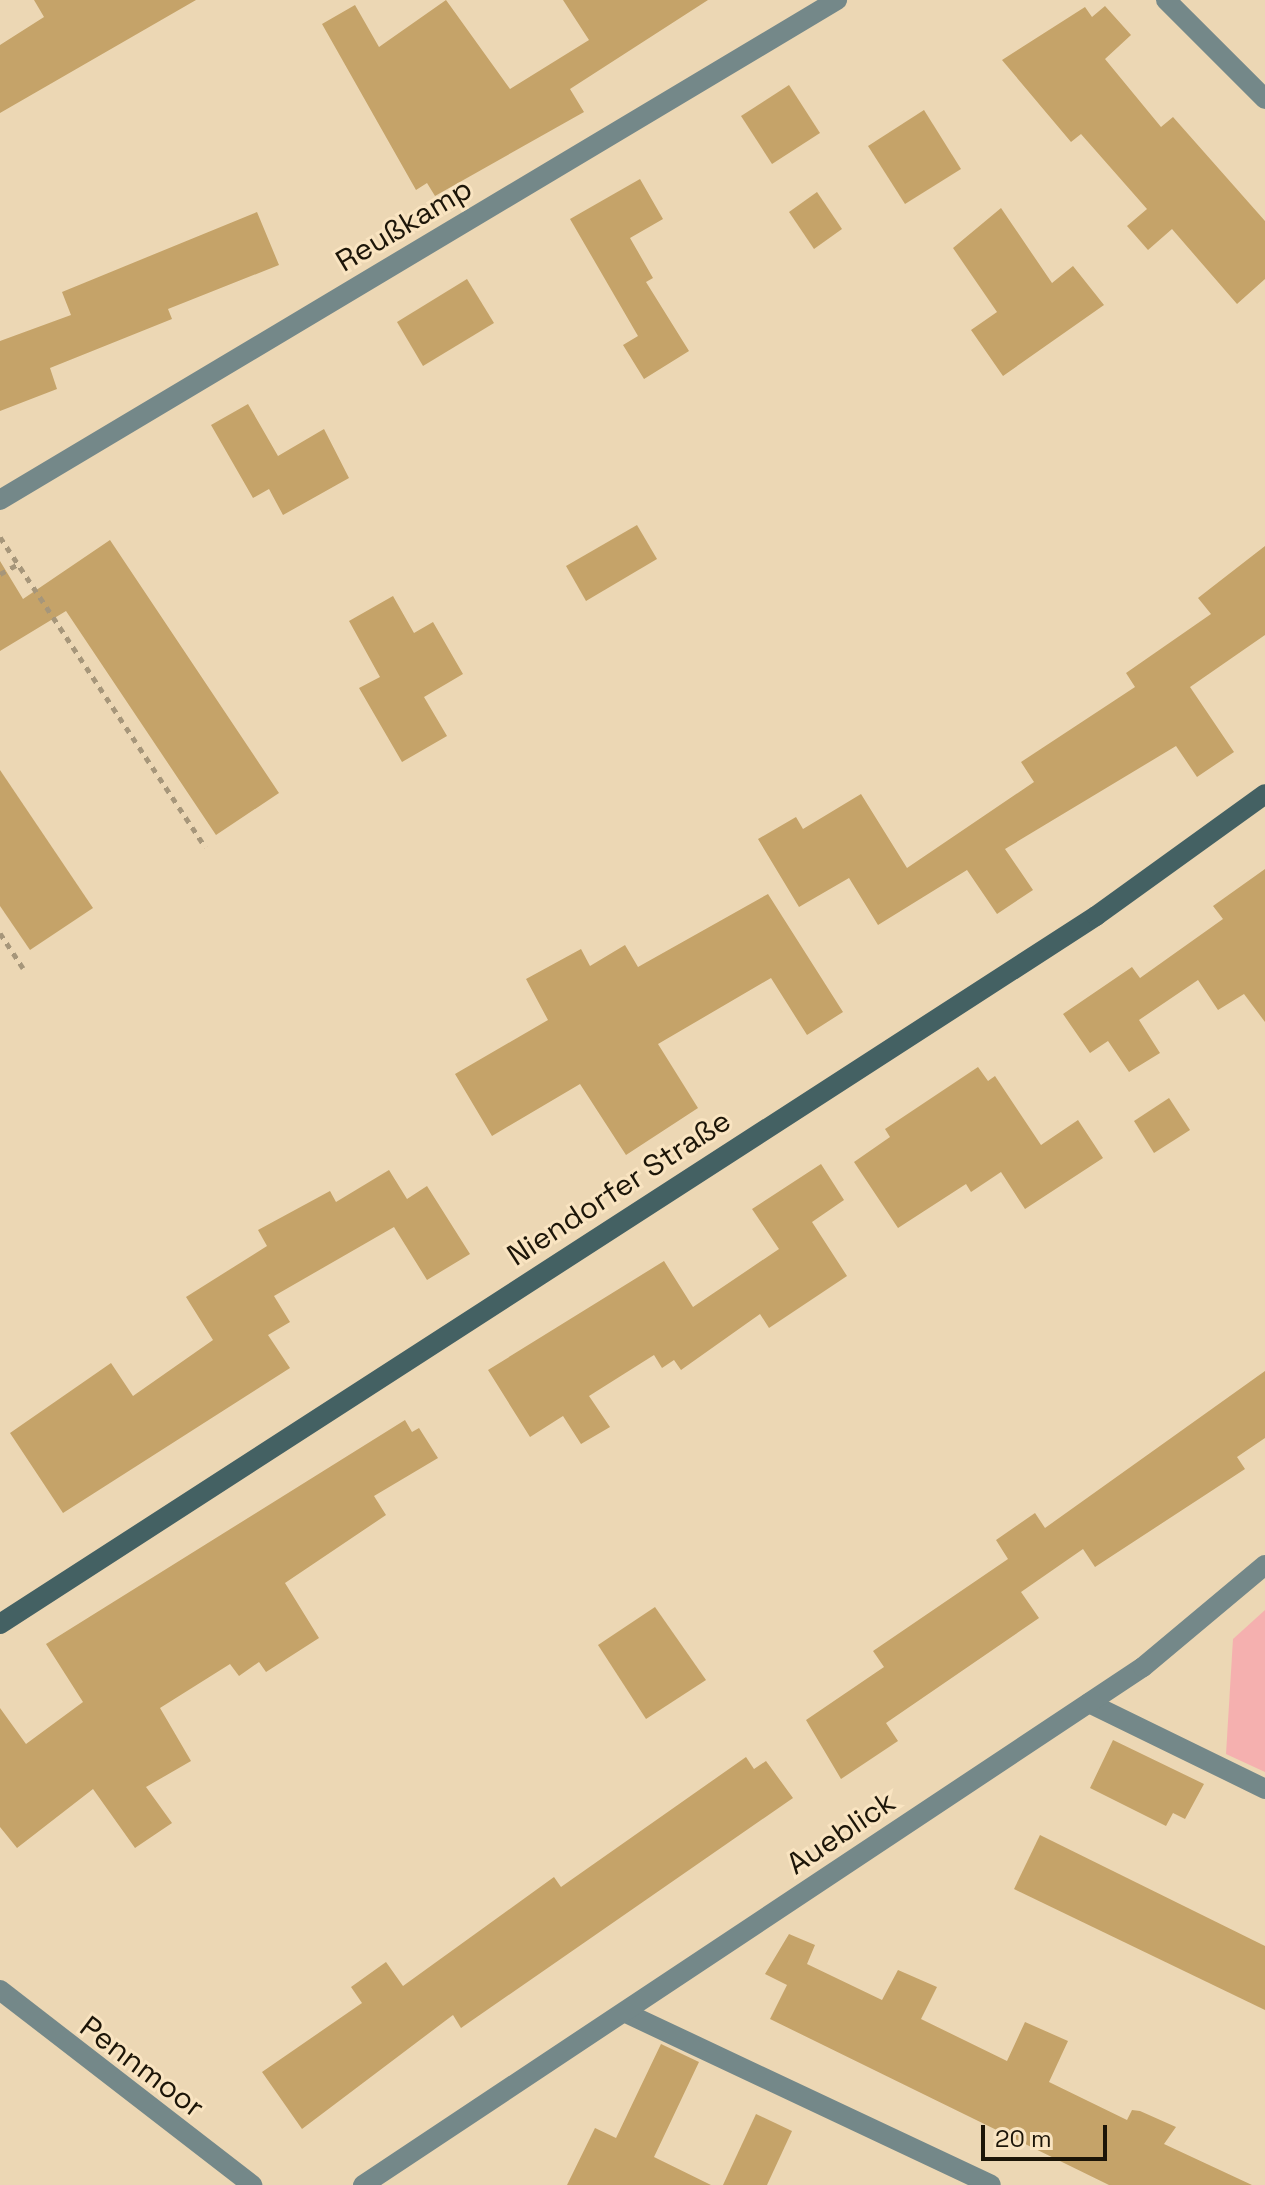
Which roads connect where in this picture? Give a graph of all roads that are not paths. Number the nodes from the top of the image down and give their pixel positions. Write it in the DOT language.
graph roads {
  1 [pos="837,0"];
  2 [pos="1166,0"];
  3 [pos="1265,99"];
  4 [pos="0,500"];
  5 [pos="1265,794"];
  6 [pos="1265,1565"];
  7 [pos="0,1624"];
  8 [pos="1089,1703"];
  9 [pos="1265,1789"];
  10 [pos="0,1990"];
  11 [pos="626,2013"];
  12 [pos="252,2185"];
  13 [pos="363,2185"];
  14 [pos="991,2185"];
  1 -- 4 [label="street, Reußkamp"];
  2 -- 3 [label="street"];
  5 -- 7 [label="main road, Niendorfer Straße"];
  6 -- 8 [label="street, Aueblick"];
  8 -- 9 [label="street"];
  8 -- 11 [label="street, Aueblick"];
  10 -- 12 [label="street, Pennmoor"];
  11 -- 13 [label="street, Aueblick"];
  11 -- 14 [label="street"];
}
